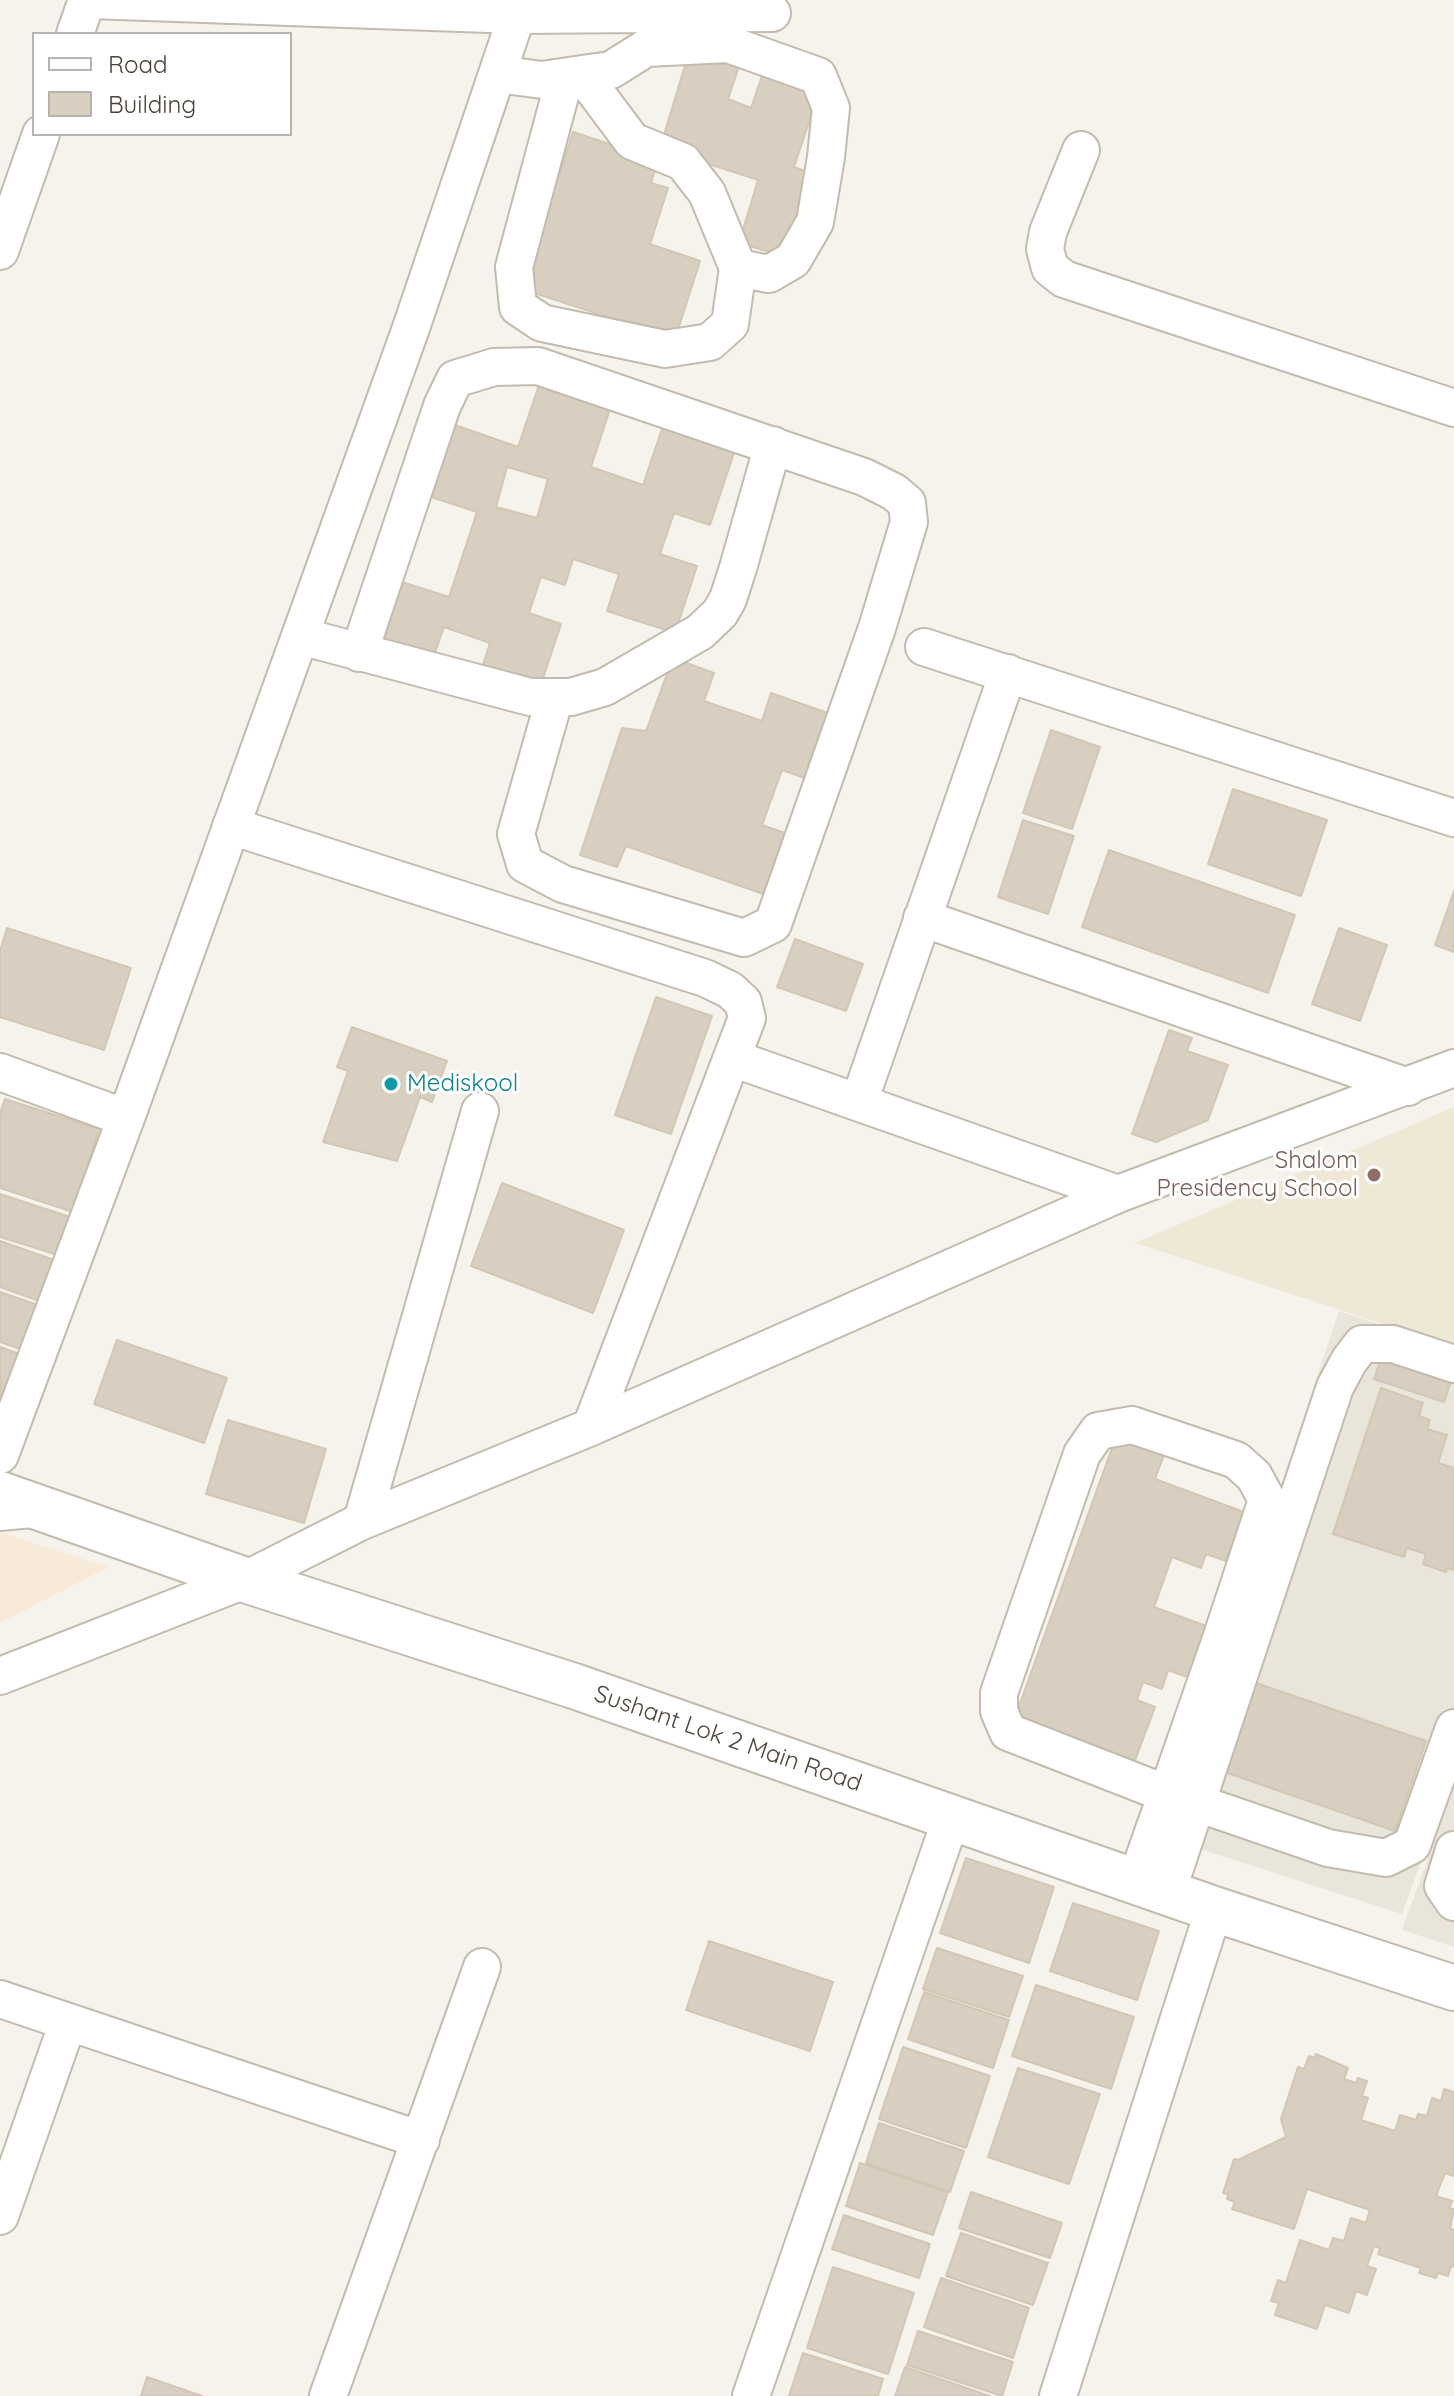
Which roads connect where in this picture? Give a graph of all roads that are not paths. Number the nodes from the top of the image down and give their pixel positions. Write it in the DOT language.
graph roads {
  1 [pos="89,0"];
  2 [pos="772,13"];
  3 [pos="517,15"];
  4 [pos="76,32"];
  5 [pos="497,74"];
  6 [pos="573,75"];
  7 [pos="40,136"];
  8 [pos="1081,150"];
  9 [pos="0,251"];
  10 [pos="738,268"];
  11 [pos="1454,408"];
  12 [pos="773,445"];
  13 [pos="300,636"];
  14 [pos="924,647"];
  15 [pos="359,653"];
  16 [pos="1008,673"];
  17 [pos="555,697"];
  18 [pos="1454,818"];
  19 [pos="231,826"];
  20 [pos="922,918"];
  21 [pos="732,1058"];
  22 [pos="1454,1068"];
  23 [pos="0,1072"];
  24 [pos="1408,1087"];
  25 [pos="859,1102"];
  26 [pos="480,1111"];
  27 [pos="126,1118"];
  28 [pos="1118,1194"];
  29 [pos="1454,1364"];
  30 [pos="591,1427"];
  31 [pos="0,1455"];
  32 [pos="0,1494"];
  33 [pos="64,1515"];
  34 [pos="0,1521"];
  35 [pos="362,1521"];
  36 [pos="245,1580"];
  37 [pos="0,1676"];
  38 [pos="1454,1728"];
  39 [pos="1182,1799"];
  40 [pos="952,1816"];
  41 [pos="1454,1850"];
  42 [pos="1152,1887"];
  43 [pos="1454,1902"];
  44 [pos="1214,1909"];
  45 [pos="482,1967"];
  46 [pos="1454,1988"];
  47 [pos="0,1999"];
  48 [pos="68,2022"];
  49 [pos="421,2140"];
  50 [pos="0,2216"];
  51 [pos="328,2396"];
  52 [pos="751,2396"];
  53 [pos="1058,2396"];
  1 -- 3 [label="street"];
  1 -- 4 [label="street"];
  2 -- 3 [label="street"];
  3 -- 5 [label="street"];
  5 -- 6 [label="street"];
  5 -- 13 [label="street"];
  6 -- 10 [label="street"];
  6 -- 10 [label="street"];
  6 -- 10 [label="street"];
  7 -- 9 [label="street"];
  8 -- 11 [label="street"];
  12 -- 15 [label="street"];
  12 -- 17 [label="street"];
  12 -- 17 [label="street"];
  13 -- 15 [label="street"];
  13 -- 19 [label="street"];
  14 -- 16 [label="street"];
  15 -- 17 [label="street"];
  16 -- 18 [label="street"];
  16 -- 20 [label="street"];
  19 -- 21 [label="street"];
  19 -- 27 [label="street"];
  20 -- 24 [label="street"];
  20 -- 25 [label="street"];
  21 -- 25 [label="street"];
  21 -- 30 [label="street"];
  22 -- 24 [label="street"];
  23 -- 27 [label="street"];
  24 -- 28 [label="street"];
  25 -- 28 [label="street"];
  26 -- 35 [label="street"];
  27 -- 31 [label="street"];
  28 -- 30 [label="street"];
  29 -- 39 [label="street"];
  30 -- 35 [label="street"];
  32 -- 33 [label="street, Sushant Lok 2 Main Road"];
  33 -- 34 [label="lane"];
  33 -- 36 [label="street, Sushant Lok 2 Main Road"];
  35 -- 36 [label="street"];
  36 -- 37 [label="street"];
  36 -- 40 [label="street, Sushant Lok 2 Main Road"];
  38 -- 39 [label="street"];
  39 -- 39 [label="street"];
  39 -- 42 [label="street"];
  40 -- 42 [label="street, Sushant Lok 2 Main Road"];
  40 -- 52 [label="street"];
  41 -- 43 [label="street"];
  42 -- 44 [label="street, Sushant Lok 2 Main Road"];
  44 -- 46 [label="street, Sushant Lok 2 Main Road"];
  44 -- 53 [label="street"];
  45 -- 49 [label="street"];
  47 -- 48 [label="street"];
  48 -- 49 [label="street"];
  48 -- 50 [label="street"];
  49 -- 51 [label="street"];
}
